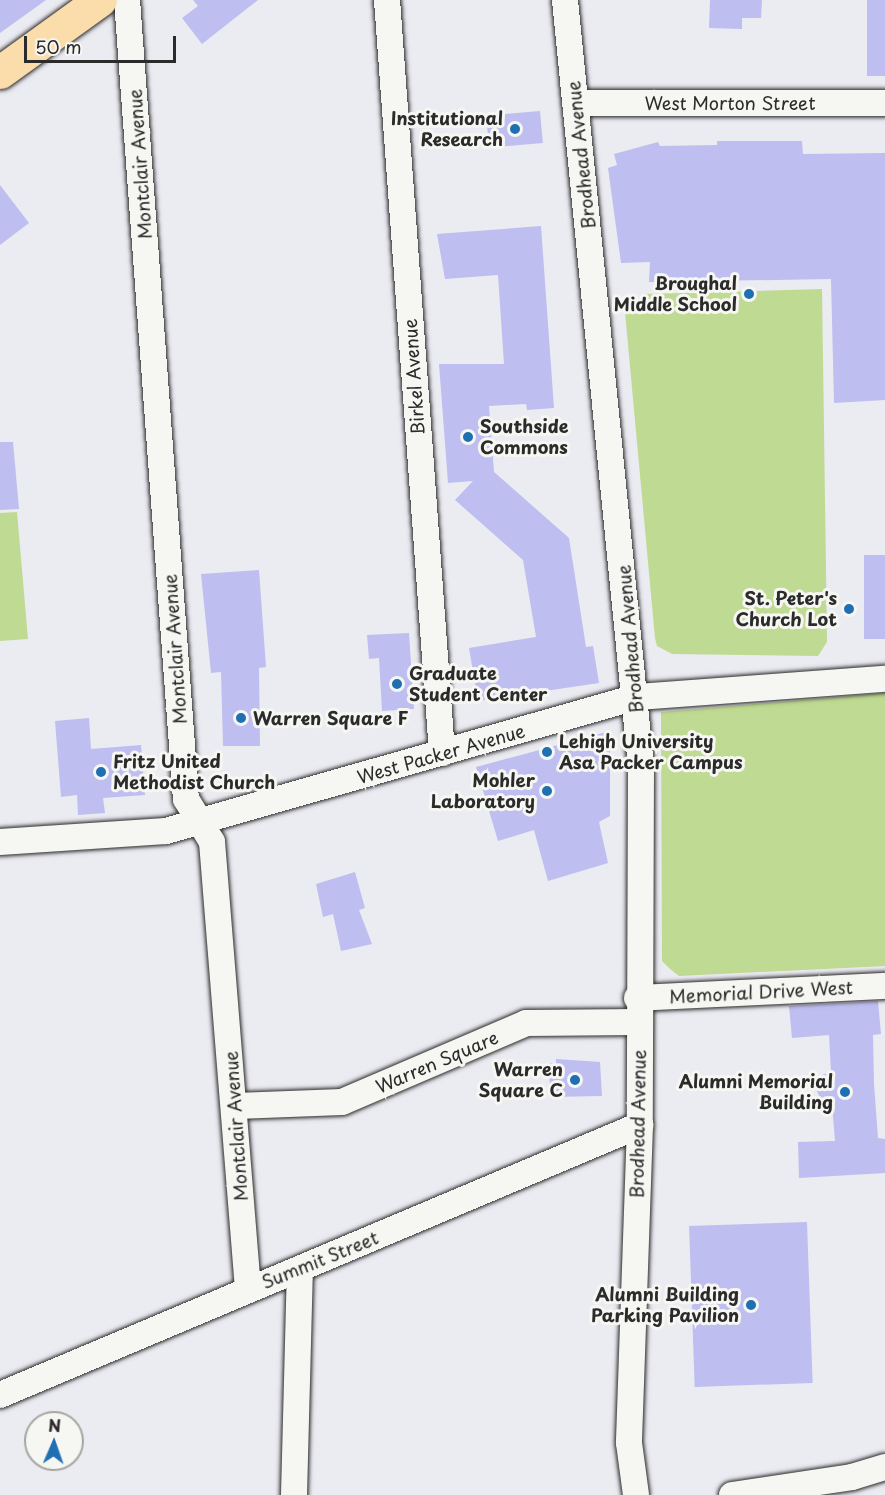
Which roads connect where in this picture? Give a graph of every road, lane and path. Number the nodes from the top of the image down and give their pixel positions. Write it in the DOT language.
graph roads {
  1 [pos="100,0"];
  2 [pos="127,0"];
  3 [pos="565,0"];
  4 [pos="387,10"];
  5 [pos="0,72"];
  6 [pos="576,103"];
  7 [pos="885,104"];
  8 [pos="885,679"];
  9 [pos="637,697"];
  10 [pos="442,753"];
  11 [pos="198,823"];
  12 [pos="0,842"];
  13 [pos="885,986"];
  14 [pos="638,1010"];
  15 [pos="236,1106"];
  16 [pos="640,1125"];
  17 [pos="300,1270"];
  18 [pos="248,1290"];
  19 [pos="0,1395"];
  20 [pos="885,1467"];
  21 [pos="294,1495"];
  22 [pos="636,1495"];
  23 [pos="732,1495"];
  1 -- 5 [label="main road"];
  2 -- 11 [label="street, Montclair Avenue"];
  3 -- 6 [label="street, Brodhead Avenue"];
  4 -- 10 [label="street, Birkel Avenue"];
  6 -- 7 [label="street, West Morton Street"];
  6 -- 9 [label="street, Brodhead Avenue"];
  8 -- 9 [label="street, West Packer Avenue"];
  9 -- 10 [label="street, West Packer Avenue"];
  9 -- 14 [label="street, Brodhead Avenue"];
  10 -- 11 [label="street, West Packer Avenue"];
  11 -- 12 [label="street, West Packer Avenue"];
  11 -- 15 [label="street, Montclair Avenue"];
  13 -- 14 [label="street, Memorial Drive West"];
  14 -- 15 [label="street, Warren Square"];
  14 -- 16 [label="street, Brodhead Avenue"];
  15 -- 18 [label="street, Montclair Avenue"];
  16 -- 17 [label="street, Summit Street"];
  16 -- 22 [label="street, Brodhead Avenue"];
  17 -- 18 [label="street, Summit Street"];
  17 -- 21 [label="street"];
  18 -- 19 [label="street, Summit Street"];
  20 -- 23 [label="street"];
}
